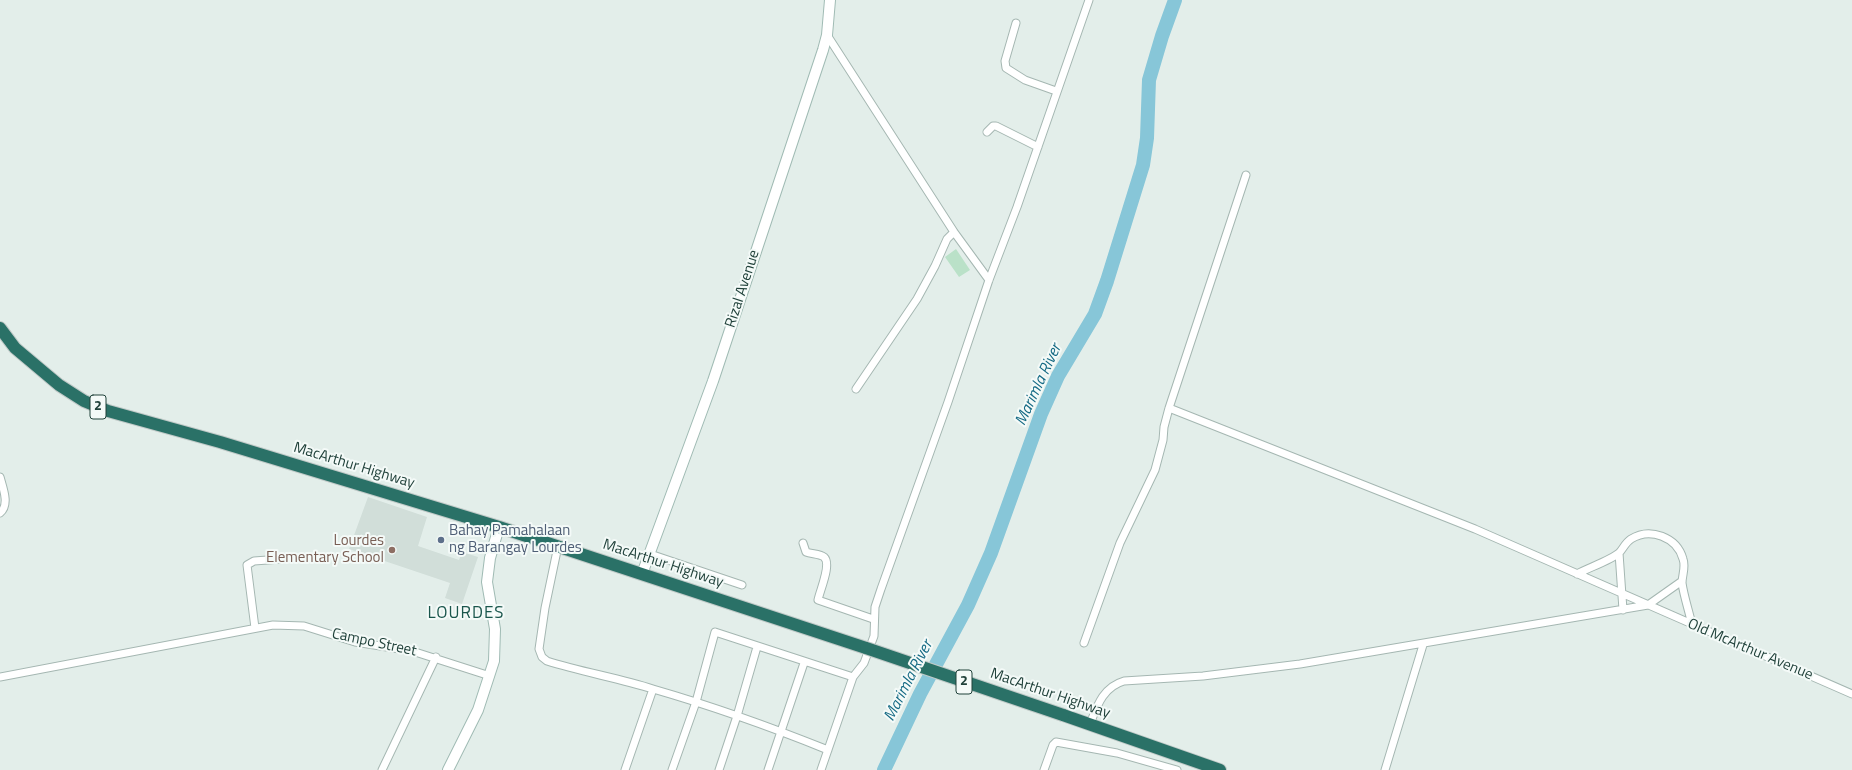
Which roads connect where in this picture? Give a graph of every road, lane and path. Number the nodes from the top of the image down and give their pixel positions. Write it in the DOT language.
graph roads {
  1 [pos="830,0"];
  2 [pos="1089,0"];
  3 [pos="1016,23"];
  4 [pos="828,35"];
  5 [pos="1056,91"];
  6 [pos="987,132"];
  7 [pos="1038,147"];
  8 [pos="1246,175"];
  9 [pos="954,232"];
  10 [pos="989,280"];
  11 [pos="0,328"];
  12 [pos="856,389"];
  13 [pos="1169,408"];
  14 [pos="0,477"];
  15 [pos="0,513"];
  16 [pos="499,527"];
  17 [pos="803,543"];
  18 [pos="558,546"];
  19 [pos="1619,553"];
  20 [pos="650,554"];
  21 [pos="295,558"];
  22 [pos="642,574"];
  23 [pos="1577,574"];
  24 [pos="1682,581"];
  25 [pos="742,585"];
  26 [pos="1622,594"];
  27 [pos="1648,606"];
  28 [pos="1623,610"];
  29 [pos="873,619"];
  30 [pos="1692,625"];
  31 [pos="255,628"];
  32 [pos="1084,643"];
  33 [pos="1424,645"];
  34 [pos="757,647"];
  35 [pos="436,657"];
  36 [pos="804,663"];
  37 [pos="490,676"];
  38 [pos="0,677"];
  39 [pos="853,677"];
  40 [pos="653,689"];
  41 [pos="1852,694"];
  42 [pos="696,702"];
  43 [pos="737,716"];
  44 [pos="1090,724"];
  45 [pos="781,731"];
  46 [pos="828,750"];
  47 [pos="382,770"];
  48 [pos="448,770"];
  49 [pos="625,770"];
  50 [pos="672,770"];
  51 [pos="719,770"];
  52 [pos="768,770"];
  53 [pos="821,770"];
  54 [pos="1044,770"];
  55 [pos="1177,770"];
  56 [pos="1220,770"];
  57 [pos="1385,770"];
  1 -- 4 [label="street, Rizal Avenue"];
  2 -- 5 [label="street"];
  3 -- 5 [label="street"];
  4 -- 9 [label="street"];
  4 -- 20 [label="street, Rizal Avenue"];
  5 -- 7 [label="street"];
  6 -- 7 [label="street"];
  7 -- 10 [label="street"];
  8 -- 13 [label="street"];
  9 -- 10 [label="street"];
  9 -- 12 [label="street"];
  10 -- 29 [label="street"];
  11 -- 16 [label="highway, MacArthur Highway / 2"];
  13 -- 23 [label="street"];
  13 -- 32 [label="street"];
  14 -- 15 [label="street"];
  16 -- 18 [label="highway, MacArthur Highway / 2"];
  16 -- 37 [label="street"];
  17 -- 29 [label="street"];
  18 -- 22 [label="highway, MacArthur Highway / 2"];
  18 -- 40 [label="street"];
  19 -- 23 [label="street"];
  19 -- 24 [label="street"];
  19 -- 26 [label="street"];
  20 -- 22 [label="street, Rizal Avenue"];
  20 -- 25 [label="street"];
  21 -- 31 [label="street"];
  22 -- 44 [label="highway, MacArthur Highway / 2, bridge"];
  23 -- 26 [label="street"];
  24 -- 27 [label="street"];
  24 -- 30 [label="street"];
  26 -- 27 [label="street"];
  26 -- 28 [label="street"];
  27 -- 28 [label="street"];
  27 -- 30 [label="street, Old McArthur Avenue"];
  28 -- 33 [label="street"];
  29 -- 39 [label="street"];
  30 -- 41 [label="street, Old McArthur Avenue"];
  31 -- 35 [label="street, Campo Street"];
  31 -- 38 [label="street, Campo Street"];
  33 -- 44 [label="street"];
  33 -- 57 [label="street"];
  34 -- 36 [label="street"];
  34 -- 42 [label="street"];
  34 -- 43 [label="street"];
  35 -- 37 [label="street, Campo Street"];
  35 -- 47 [label="street"];
  36 -- 39 [label="street"];
  36 -- 45 [label="street"];
  37 -- 48 [label="street"];
  39 -- 46 [label="street"];
  40 -- 42 [label="street"];
  40 -- 49 [label="street"];
  42 -- 43 [label="street"];
  42 -- 50 [label="street"];
  43 -- 45 [label="street"];
  43 -- 51 [label="street"];
  44 -- 56 [label="highway, MacArthur Highway / 2"];
  45 -- 46 [label="street"];
  45 -- 52 [label="street"];
  46 -- 53 [label="street"];
  54 -- 55 [label="street"];
}
